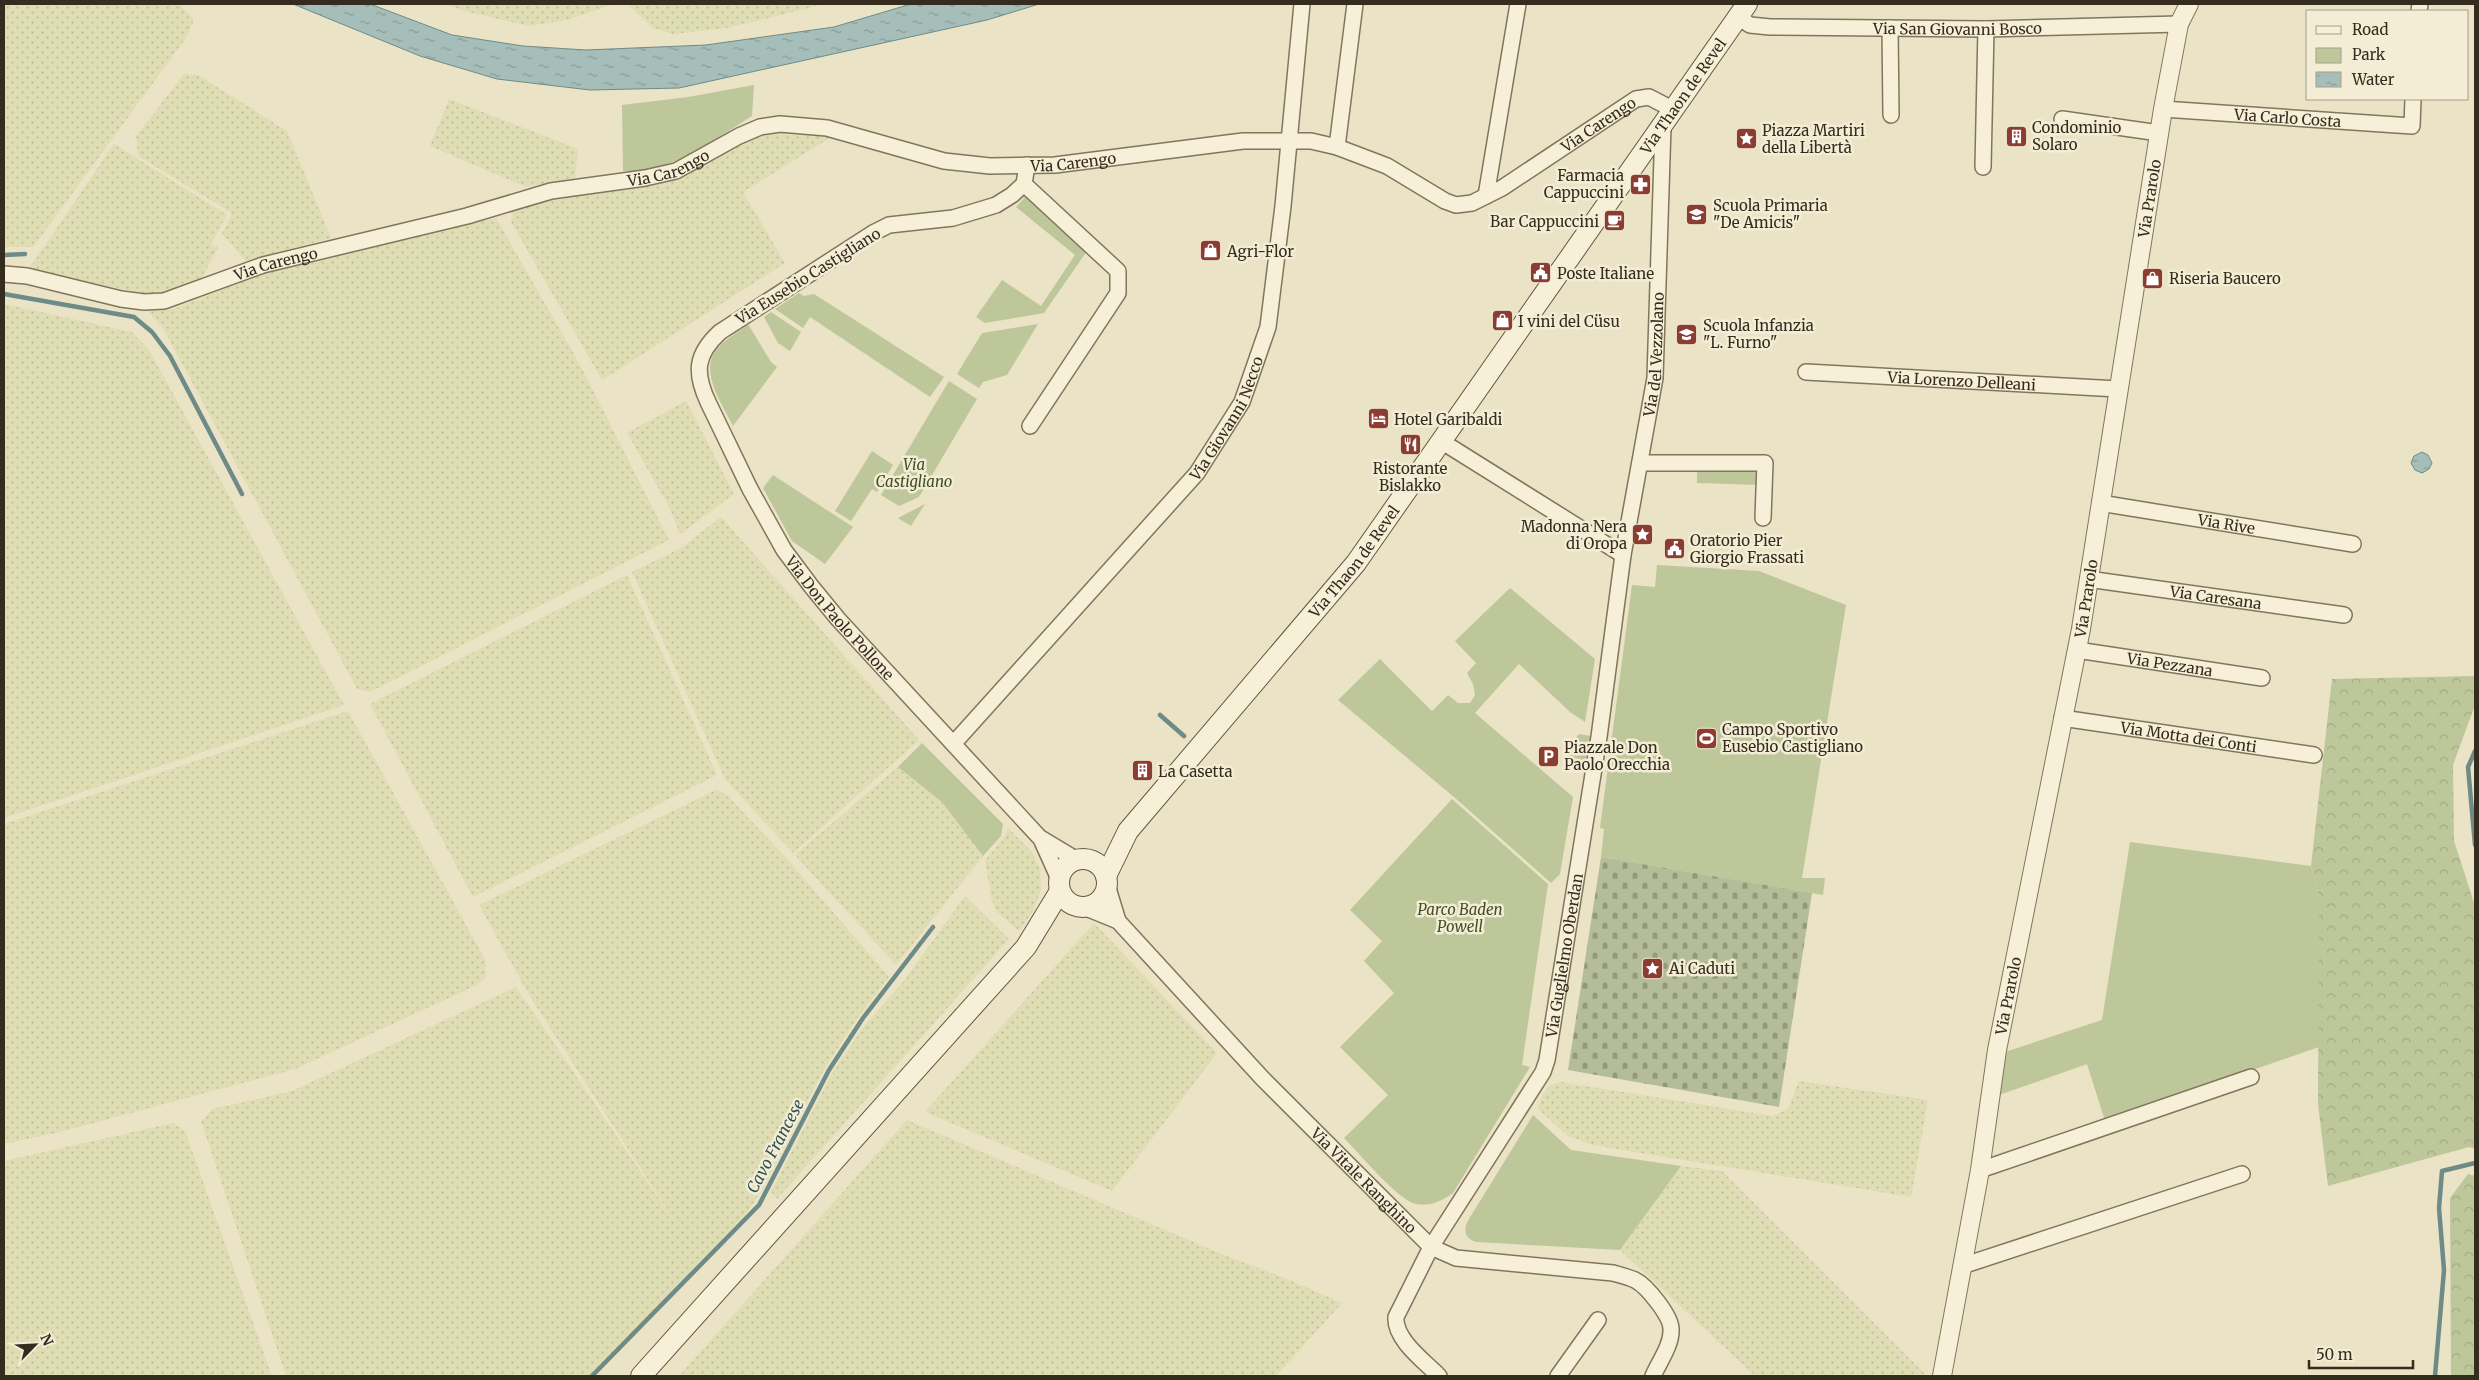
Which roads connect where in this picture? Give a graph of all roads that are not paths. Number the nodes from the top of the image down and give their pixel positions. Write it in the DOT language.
graph roads {
  1 [pos="1302,4"];
  2 [pos="1356,4"];
  3 [pos="1518,4"];
  4 [pos="2189,4"];
  5 [pos="1742,10"];
  6 [pos="2180,24"];
  7 [pos="1890,28"];
  8 [pos="1986,29"];
  9 [pos="2414,100"];
  10 [pos="2163,109"];
  11 [pos="1891,116"];
  12 [pos="1669,118"];
  13 [pos="2062,119"];
  14 [pos="2159,133"];
  15 [pos="1288,139"];
  16 [pos="1337,147"];
  17 [pos="1027,165"];
  18 [pos="1983,167"];
  19 [pos="1024,184"];
  20 [pos="1486,196"];
  21 [pos="4,274"];
  22 [pos="700,361"];
  23 [pos="1806,372"];
  24 [pos="2118,389"];
  25 [pos="1030,426"];
  26 [pos="1441,441"];
  27 [pos="1640,463"];
  28 [pos="2100,504"];
  29 [pos="1763,518"];
  30 [pos="2353,544"];
  31 [pos="1623,555"];
  32 [pos="2088,579"];
  33 [pos="2344,615"];
  34 [pos="2077,650"];
  35 [pos="2262,678"];
  36 [pos="2062,718"];
  37 [pos="954,743"];
  38 [pos="2314,755"];
  39 [pos="1128,831"];
  40 [pos="1040,839"];
  41 [pos="1081,860"];
  42 [pos="1106,880"];
  43 [pos="1059,885"];
  44 [pos="1083,908"];
  45 [pos="1118,921"];
  46 [pos="1031,941"];
  47 [pos="2251,1077"];
  48 [pos="1980,1170"];
  49 [pos="2242,1174"];
  50 [pos="1431,1247"];
  51 [pos="1962,1266"];
  52 [pos="1598,1320"];
  53 [pos="641,1376"];
  54 [pos="1439,1376"];
  55 [pos="1558,1376"];
  56 [pos="1653,1376"];
  57 [pos="1942,1376"];
  1 -- 15 [label="street, Via Giovanni Necco"];
  2 -- 16 [label="street"];
  3 -- 20 [label="street"];
  4 -- 6 [label="street, Via Prarolo"];
  5 -- 7 [label="street, Via San Giovanni Bosco"];
  5 -- 12 [label="main road, Via Thaon de Revel"];
  6 -- 8 [label="street, Via San Giovanni Bosco"];
  6 -- 10 [label="street, Via Prarolo"];
  7 -- 8 [label="street, Via San Giovanni Bosco"];
  7 -- 11 [label="street"];
  8 -- 18 [label="street"];
  9 -- 10 [label="street, Via Carlo Costa"];
  10 -- 14 [label="street, Via Prarolo"];
  12 -- 20 [label="street, Via Carengo"];
  12 -- 26 [label="main road, Via Thaon de Revel"];
  12 -- 27 [label="street, Via del Vezzolano"];
  13 -- 14 [label="street"];
  14 -- 24 [label="street, Via Prarolo"];
  15 -- 16 [label="street, Via Carengo"];
  15 -- 17 [label="street, Via Carengo"];
  15 -- 37 [label="street, Via Giovanni Necco"];
  16 -- 20 [label="street, Via Carengo"];
  17 -- 19 [label="street"];
  17 -- 21 [label="street, Via Carengo"];
  19 -- 22 [label="street, Via Eusebio Castigliano"];
  19 -- 25 [label="street"];
  22 -- 37 [label="street, Via Don Paolo Pollone"];
  23 -- 24 [label="street, Via Lorenzo Delleani"];
  24 -- 28 [label="street, Via Prarolo"];
  26 -- 31 [label="street"];
  26 -- 39 [label="main road, Via Thaon de Revel"];
  27 -- 29 [label="street"];
  27 -- 31 [label="street, Via del Vezzolano"];
  28 -- 30 [label="street, Via Rive"];
  28 -- 32 [label="street, Via Prarolo"];
  31 -- 50 [label="street, Via Guglielmo Oberdan"];
  32 -- 33 [label="street, Via Caresana"];
  32 -- 34 [label="street, Via Prarolo"];
  34 -- 35 [label="street, Via Pezzana"];
  34 -- 36 [label="street, Via Prarolo"];
  36 -- 38 [label="street, Via Motta dei Conti"];
  36 -- 48 [label="street, Via Prarolo"];
  37 -- 40 [label="street, Via Don Paolo Pollone"];
  39 -- 41 [label="main road, Via Thaon de Revel"];
  39 -- 42 [label="main road, Via Thaon de Revel"];
  40 -- 41 [label="street, Via Don Paolo Pollone"];
  40 -- 43 [label="street, Via Don Paolo Pollone"];
  41 -- 42 [label="main road"];
  41 -- 43 [label="main road"];
  42 -- 44 [label="main road"];
  42 -- 45 [label="street, Via Vitale Ranghino"];
  43 -- 44 [label="main road"];
  43 -- 46 [label="main road"];
  44 -- 45 [label="street, Via Vitale Ranghino"];
  44 -- 46 [label="main road"];
  45 -- 50 [label="street, Via Vitale Ranghino"];
  46 -- 53 [label="main road"];
  47 -- 48 [label="street"];
  48 -- 51 [label="street, Via Prarolo"];
  49 -- 51 [label="street"];
  50 -- 54 [label="street, Via Guglielmo Oberdan"];
  50 -- 56 [label="street, Via Vitale Ranghino"];
  51 -- 57 [label="street, Via Prarolo"];
  52 -- 55 [label="street"];
}
